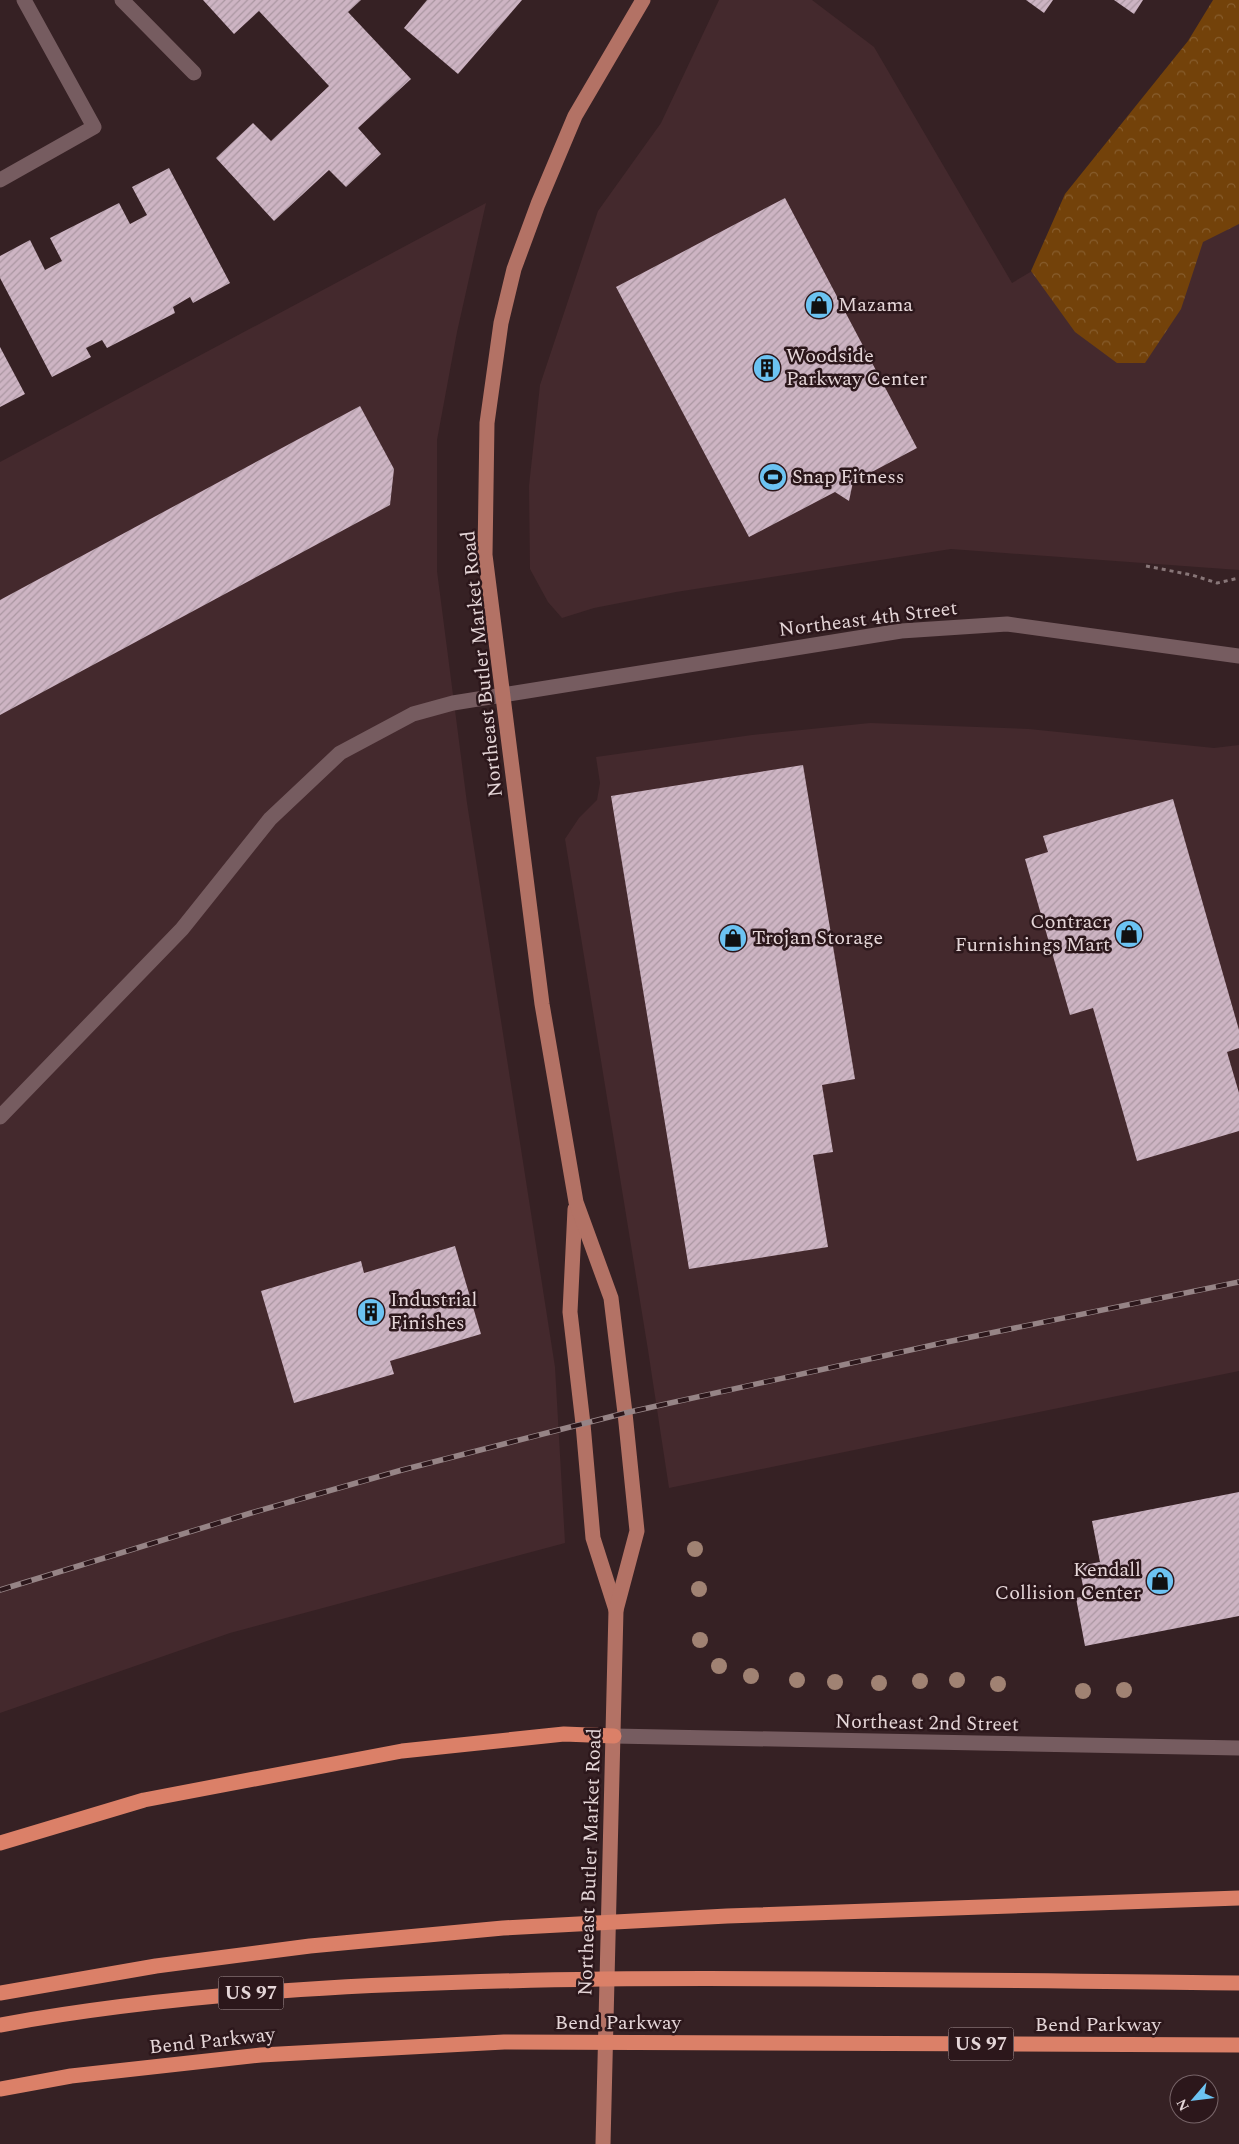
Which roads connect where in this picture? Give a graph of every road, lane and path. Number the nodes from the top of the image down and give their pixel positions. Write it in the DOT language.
graph roads {
  1 [pos="24,0"];
  2 [pos="122,0"];
  3 [pos="642,0"];
  4 [pos="194,72"];
  5 [pos="0,180"];
  6 [pos="1146,566"];
  7 [pos="1239,578"];
  8 [pos="1239,656"];
  9 [pos="504,696"];
  10 [pos="0,1117"];
  11 [pos="576,1202"];
  12 [pos="616,1610"];
  13 [pos="614,1736"];
  14 [pos="1239,1748"];
  15 [pos="0,1843"];
  16 [pos="1239,1898"];
  17 [pos="1239,1983"];
  18 [pos="0,1993"];
  19 [pos="0,2025"];
  20 [pos="1239,2045"];
  21 [pos="0,2089"];
  22 [pos="603,2144"];
  1 -- 5 [label="street"];
  2 -- 4 [label="street"];
  3 -- 9 [label="main road, Northeast Butler Market Road"];
  6 -- 7 [label="path"];
  8 -- 9 [label="street, Northeast 4th Street"];
  9 -- 10 [label="street, Northeast 4th Street"];
  9 -- 11 [label="main road, Northeast Butler Market Road"];
  11 -- 12 [label="main road, Northeast Butler Market Road"];
  11 -- 12 [label="main road, Northeast Butler Market Road"];
  12 -- 13 [label="main road, Northeast Butler Market Road"];
  13 -- 14 [label="street, Northeast 2nd Street"];
  13 -- 15 [label="highway"];
  13 -- 22 [label="main road, Northeast Butler Market Road"];
  16 -- 18 [label="highway"];
  17 -- 19 [label="highway, US 97"];
  20 -- 21 [label="highway, Bend Parkway / US 97"];
}
